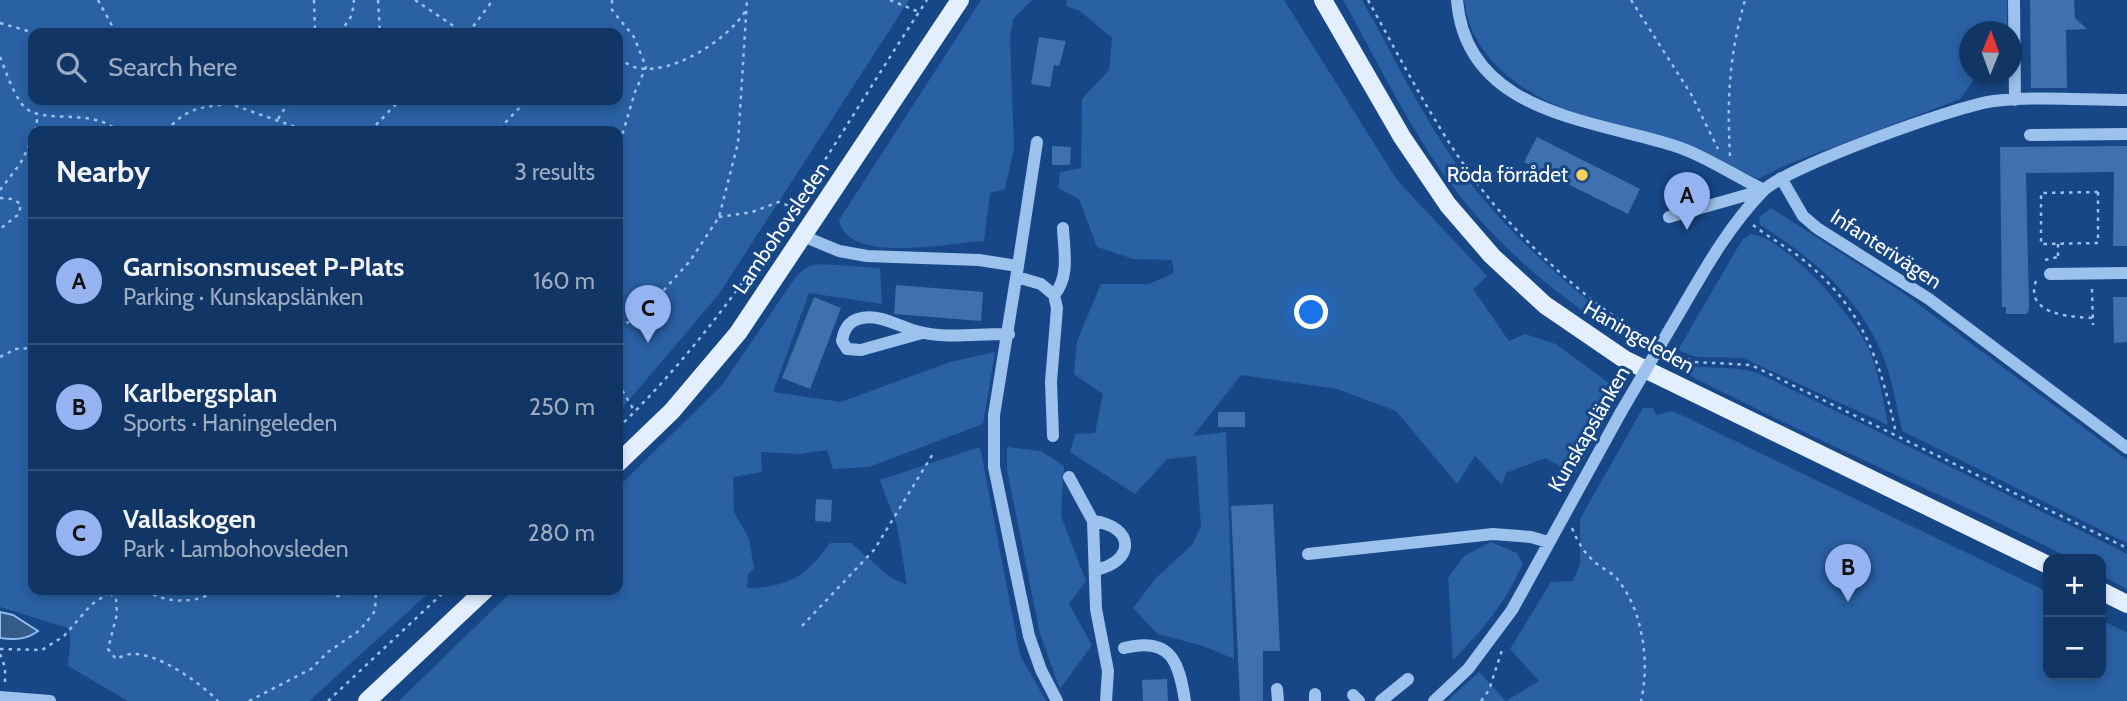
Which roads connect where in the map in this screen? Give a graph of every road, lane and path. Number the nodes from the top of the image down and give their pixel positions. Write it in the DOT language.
graph roads {
  1 [pos="99,0"];
  2 [pos="314,0"];
  3 [pos="355,0"];
  4 [pos="378,0"];
  5 [pos="415,0"];
  6 [pos="493,0"];
  7 [pos="612,0"];
  8 [pos="747,0"];
  9 [pos="890,0"];
  10 [pos="927,0"];
  11 [pos="960,0"];
  12 [pos="1368,0"];
  13 [pos="1457,0"];
  14 [pos="1631,0"];
  15 [pos="2014,0"];
  16 [pos="1323,2"];
  17 [pos="746,8"];
  18 [pos="919,12"];
  19 [pos="0,23"];
  20 [pos="113,28"];
  21 [pos="315,28"];
  22 [pos="343,28"];
  23 [pos="380,28"];
  24 [pos="458,28"];
  25 [pos="470,28"];
  26 [pos="28,31"];
  27 [pos="0,57"];
  28 [pos="623,61"];
  29 [pos="646,68"];
  30 [pos="2015,100"];
  31 [pos="2127,100"];
  32 [pos="219,105"];
  33 [pos="229,105"];
  34 [pos="287,105"];
  35 [pos="395,105"];
  36 [pos="522,105"];
  37 [pos="38,115"];
  38 [pos="278,119"];
  39 [pos="36,126"];
  40 [pos="110,126"];
  41 [pos="170,126"];
  42 [pos="295,126"];
  43 [pos="375,126"];
  44 [pos="502,126"];
  45 [pos="623,132"];
  46 [pos="2127,134"];
  47 [pos="2030,135"];
  48 [pos="1037,142"];
  49 [pos="28,148"];
  50 [pos="1731,174"];
  51 [pos="1781,178"];
  52 [pos="0,190"];
  53 [pos="1764,190"];
  54 [pos="2041,192"];
  55 [pos="0,198"];
  56 [pos="792,206"];
  57 [pos="1754,216"];
  58 [pos="719,217"];
  59 [pos="1669,217"];
  60 [pos="1063,228"];
  61 [pos="0,229"];
  62 [pos="803,236"];
  63 [pos="1018,272"];
  64 [pos="2127,273"];
  65 [pos="2050,274"];
  66 [pos="2092,285"];
  67 [pos="2034,286"];
  68 [pos="1054,295"];
  69 [pos="2092,318"];
  70 [pos="623,324"];
  71 [pos="2093,325"];
  72 [pos="922,333"];
  73 [pos="1009,334"];
  74 [pos="1650,341"];
  75 [pos="28,348"];
  76 [pos="1669,351"];
  77 [pos="0,356"];
  78 [pos="623,392"];
  79 [pos="635,412"];
  80 [pos="623,423"];
  81 [pos="1896,433"];
  82 [pos="1053,436"];
  83 [pos="2127,448"];
  84 [pos="934,452"];
  85 [pos="623,458"];
  86 [pos="1069,477"];
  87 [pos="1093,521"];
  88 [pos="1570,525"];
  89 [pos="1548,542"];
  90 [pos="2127,548"];
  91 [pos="1308,554"];
  92 [pos="2043,563"];
  93 [pos="1095,570"];
  94 [pos="2106,594"];
  95 [pos="107,595"];
  96 [pos="114,595"];
  97 [pos="154,595"];
  98 [pos="202,595"];
  99 [pos="376,595"];
  100 [pos="441,595"];
  101 [pos="480,595"];
  102 [pos="2127,604"];
  103 [pos="802,626"];
  104 [pos="1124,648"];
  105 [pos="0,649"];
  106 [pos="0,654"];
  107 [pos="1408,679"];
  108 [pos="2,697"];
  109 [pos="50,701"];
  110 [pos="218,701"];
  111 [pos="249,701"];
  112 [pos="328,701"];
  113 [pos="367,701"];
  114 [pos="1057,701"];
  115 [pos="1106,701"];
  116 [pos="1185,701"];
  117 [pos="1381,701"];
  118 [pos="1434,701"];
  119 [pos="1641,701"];
  1 -- 20 [label="path"];
  2 -- 21 [label="path"];
  3 -- 22 [label="path"];
  4 -- 23 [label="path"];
  5 -- 24 [label="path"];
  6 -- 25 [label="path"];
  7 -- 29 [label="path"];
  8 -- 17 [label="path"];
  9 -- 18 [label="path"];
  10 -- 18 [label="path"];
  11 -- 62 [label="main road, Lambohovsleden"];
  12 -- 74 [label="path"];
  13 -- 50 [label="street"];
  14 -- 50 [label="path"];
  15 -- 30 [label="street"];
  16 -- 92 [label="main road, Haningeleden"];
  17 -- 29 [label="path"];
  17 -- 58 [label="path"];
  18 -- 56 [label="path"];
  19 -- 26 [label="path"];
  27 -- 37 [label="path"];
  28 -- 29 [label="path"];
  29 -- 45 [label="path"];
  30 -- 31 [label="street"];
  30 -- 51 [label="street"];
  32 -- 41 [label="path"];
  33 -- 38 [label="path"];
  34 -- 38 [label="path"];
  35 -- 43 [label="path"];
  36 -- 44 [label="path"];
  37 -- 39 [label="path"];
  37 -- 40 [label="path"];
  38 -- 42 [label="path"];
  46 -- 47 [label="street"];
  48 -- 63 [label="street"];
  49 -- 52 [label="path"];
  50 -- 53 [label="street"];
  51 -- 53 [label="street, Kunskapslänken"];
  51 -- 83 [label="street, Infanterivägen"];
  53 -- 59 [label="street"];
  53 -- 89 [label="street, Kunskapslänken, bridge"];
  54 -- 54 [label="path"];
  55 -- 61 [label="path"];
  56 -- 58 [label="path"];
  56 -- 79 [label="path"];
  57 -- 81 [label="path"];
  58 -- 70 [label="path"];
  60 -- 68 [label="street"];
  62 -- 63 [label="street"];
  62 -- 85 [label="main road, Lambohovsleden"];
  63 -- 68 [label="street"];
  63 -- 73 [label="street"];
  64 -- 65 [label="street"];
  66 -- 69 [label="path"];
  67 -- 69 [label="path"];
  68 -- 82 [label="street"];
  69 -- 71 [label="path"];
  72 -- 72 [label="street"];
  72 -- 73 [label="street"];
  73 -- 114 [label="street"];
  75 -- 77 [label="path"];
  76 -- 81 [label="path"];
  78 -- 79 [label="path"];
  79 -- 80 [label="path"];
  81 -- 90 [label="path"];
  84 -- 103 [label="path"];
  86 -- 87 [label="street"];
  87 -- 93 [label="street"];
  87 -- 93 [label="street"];
  88 -- 119 [label="path"];
  89 -- 91 [label="street"];
  89 -- 118 [label="street, Kunskapslänken"];
  93 -- 115 [label="street"];
  94 -- 102 [label="main road"];
  95 -- 105 [label="path"];
  96 -- 110 [label="path"];
  97 -- 98 [label="path"];
  99 -- 111 [label="path"];
  100 -- 112 [label="path"];
  101 -- 113 [label="main road"];
  104 -- 116 [label="street"];
  106 -- 108 [label="path"];
  107 -- 117 [label="street"];
  108 -- 109 [label="street"];
}
